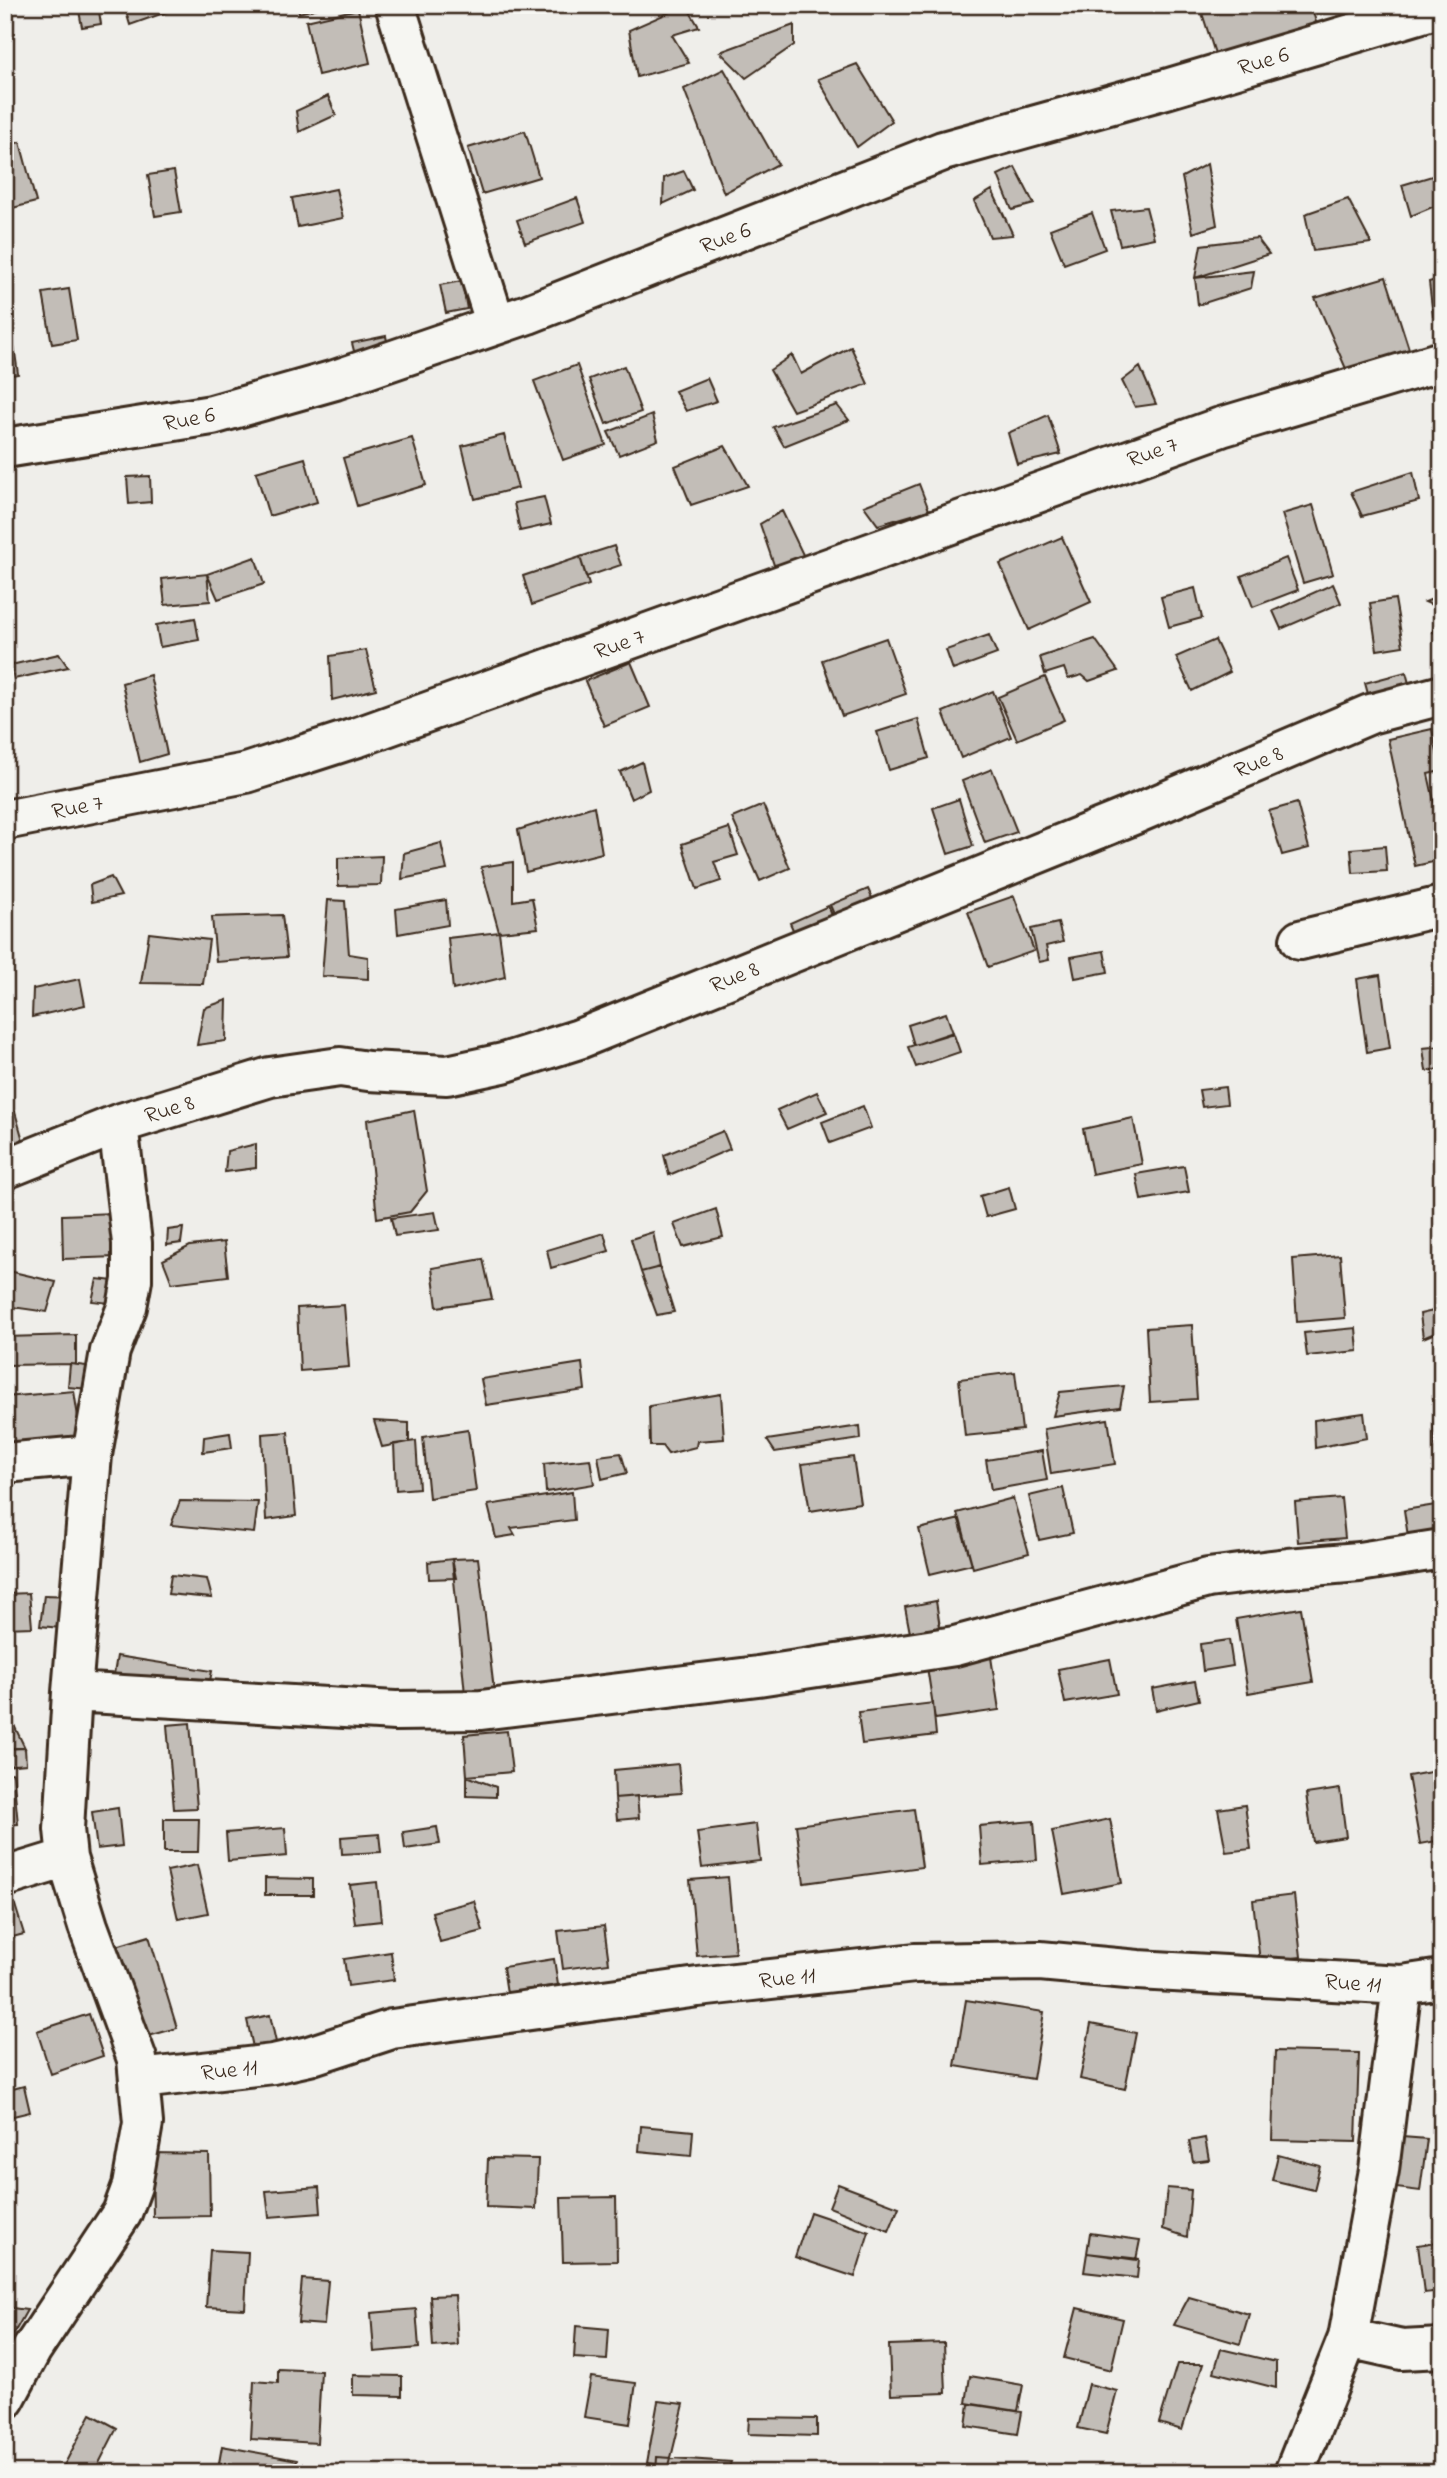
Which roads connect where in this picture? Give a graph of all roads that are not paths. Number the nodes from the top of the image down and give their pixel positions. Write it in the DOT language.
graph roads {
  1 [pos="395,5"];
  2 [pos="1442,7"];
  3 [pos="496,325"];
  4 [pos="1442,361"];
  5 [pos="5,448"];
  6 [pos="1442,695"];
  7 [pos="5,820"];
  8 [pos="1442,906"];
  9 [pos="1300,940"];
  10 [pos="118,1124"];
  11 [pos="5,1168"];
  12 [pos="92,1455"];
  13 [pos="5,1463"];
  14 [pos="1442,1549"];
  15 [pos="72,1692"];
  16 [pos="67,1858"];
  17 [pos="5,1877"];
  18 [pos="1442,1979"];
  19 [pos="1402,1985"];
  20 [pos="141,2079"];
  21 [pos="1348,2339"];
  22 [pos="1442,2348"];
  23 [pos="5,2399"];
  24 [pos="1294,2473"];
  1 -- 3 [label="street"];
  2 -- 3 [label="street, Rue 6"];
  3 -- 5 [label="street, Rue 6"];
  4 -- 7 [label="street, Rue 7"];
  6 -- 10 [label="street, Rue 8"];
  8 -- 9 [label="street"];
  10 -- 11 [label="street, Rue 8"];
  10 -- 12 [label="street"];
  12 -- 13 [label="street"];
  12 -- 15 [label="street"];
  14 -- 15 [label="street"];
  15 -- 16 [label="street"];
  16 -- 17 [label="street"];
  16 -- 20 [label="street"];
  18 -- 19 [label="street, Rue 11"];
  19 -- 20 [label="street, Rue 11"];
  19 -- 21 [label="street"];
  20 -- 23 [label="street"];
  21 -- 22 [label="street"];
  21 -- 24 [label="street"];
}
